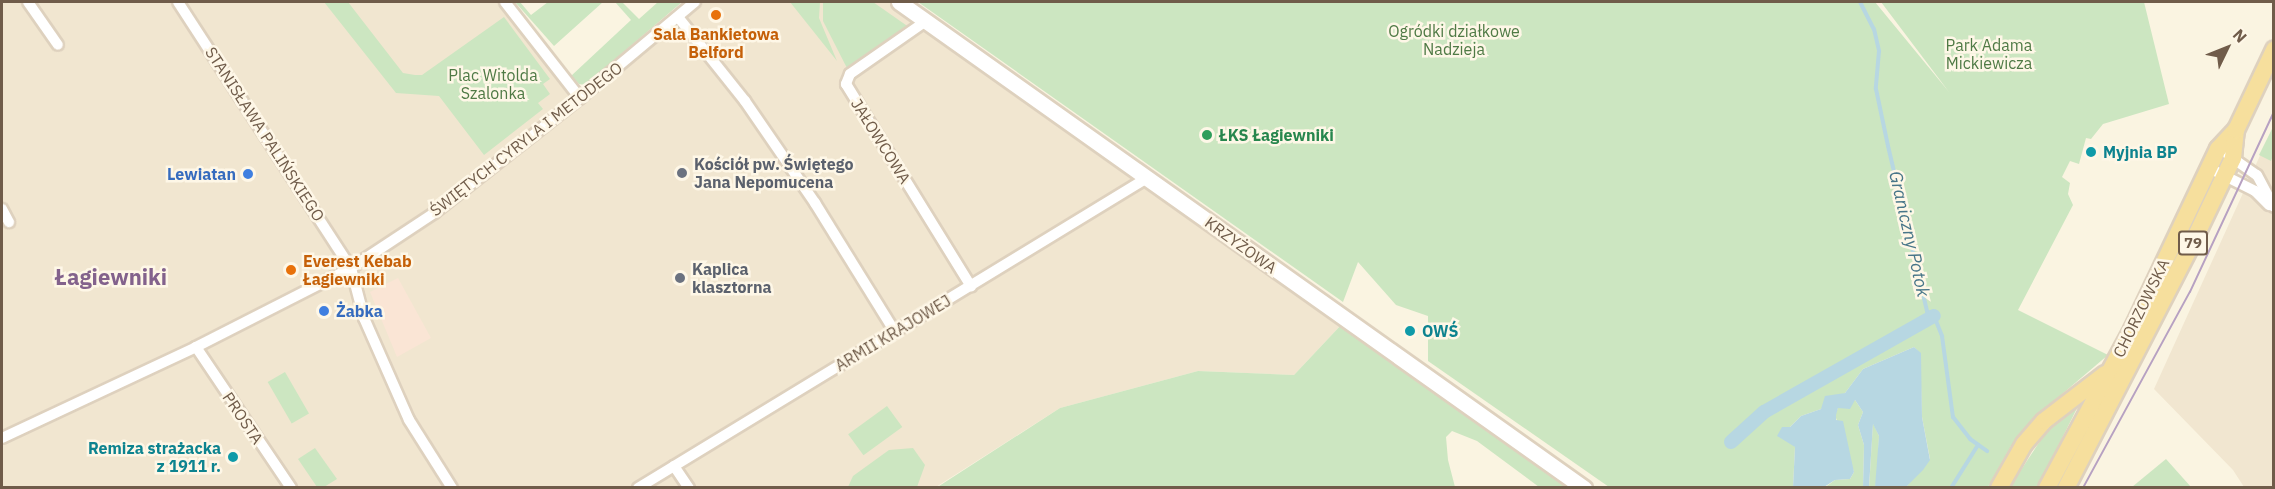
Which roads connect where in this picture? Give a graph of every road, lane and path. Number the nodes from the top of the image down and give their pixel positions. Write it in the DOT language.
graph roads {
  1 [pos="28,2"];
  2 [pos="178,2"];
  3 [pos="505,2"];
  4 [pos="695,2"];
  5 [pos="899,2"];
  6 [pos="678,16"];
  7 [pos="927,21"];
  8 [pos="58,45"];
  9 [pos="2274,50"];
  10 [pos="580,98"];
  11 [pos="2236,130"];
  12 [pos="2218,149"];
  13 [pos="2233,158"];
  14 [pos="2209,168"];
  15 [pos="2224,177"];
  16 [pos="1147,178"];
  17 [pos="2274,208"];
  18 [pos="2,209"];
  19 [pos="9,222"];
  20 [pos="351,268"];
  21 [pos="971,286"];
  22 [pos="895,332"];
  23 [pos="196,347"];
  24 [pos="2109,372"];
  25 [pos="2,438"];
  26 [pos="674,466"];
  27 [pos="291,488"];
  28 [pos="452,488"];
  29 [pos="638,488"];
  30 [pos="689,488"];
  31 [pos="1584,488"];
  32 [pos="1999,488"];
  33 [pos="2047,488"];
  34 [pos="2066,488"];
  1 -- 8 [label="street"];
  2 -- 20 [label="street, STANISŁAWA PALIŃSKIEGO"];
  3 -- 10 [label="street"];
  4 -- 6 [label="street, ŚWIĘTYCH CYRYLA I METODEGO"];
  5 -- 7 [label="street, KRZYŻOWA"];
  6 -- 10 [label="street, ŚWIĘTYCH CYRYLA I METODEGO"];
  6 -- 22 [label="street"];
  7 -- 16 [label="street, KRZYŻOWA"];
  7 -- 21 [label="street, JAŁOWCOWA"];
  9 -- 11 [label="main road, CHORZOWSKA / 79"];
  10 -- 20 [label="street, ŚWIĘTYCH CYRYLA I METODEGO"];
  11 -- 12 [label="main road, CHORZOWSKA / 79"];
  11 -- 13 [label="main road, CHORZOWSKA / 79"];
  12 -- 13 [label="street"];
  12 -- 14 [label="main road, CHORZOWSKA / 79"];
  13 -- 15 [label="main road, CHORZOWSKA / 79"];
  13 -- 17 [label="street"];
  14 -- 15 [label="street"];
  14 -- 24 [label="main road, CHORZOWSKA / 79"];
  15 -- 17 [label="street"];
  15 -- 34 [label="main road, CHORZOWSKA / 79"];
  16 -- 21 [label="street, ARMII KRAJOWEJ"];
  16 -- 31 [label="street, KRZYŻOWA"];
  18 -- 19 [label="street"];
  20 -- 23 [label="street, ŚWIĘTYCH CYRYLA I METODEGO"];
  20 -- 28 [label="street"];
  21 -- 22 [label="street, ARMII KRAJOWEJ"];
  22 -- 26 [label="street, ARMII KRAJOWEJ"];
  23 -- 25 [label="street, ŚWIĘTYCH CYRYLA I METODEGO"];
  23 -- 27 [label="street, PROSTA"];
  24 -- 32 [label="main road"];
  24 -- 33 [label="main road, CHORZOWSKA / 79"];
  26 -- 29 [label="street, ARMII KRAJOWEJ"];
  26 -- 30 [label="street"];
}
